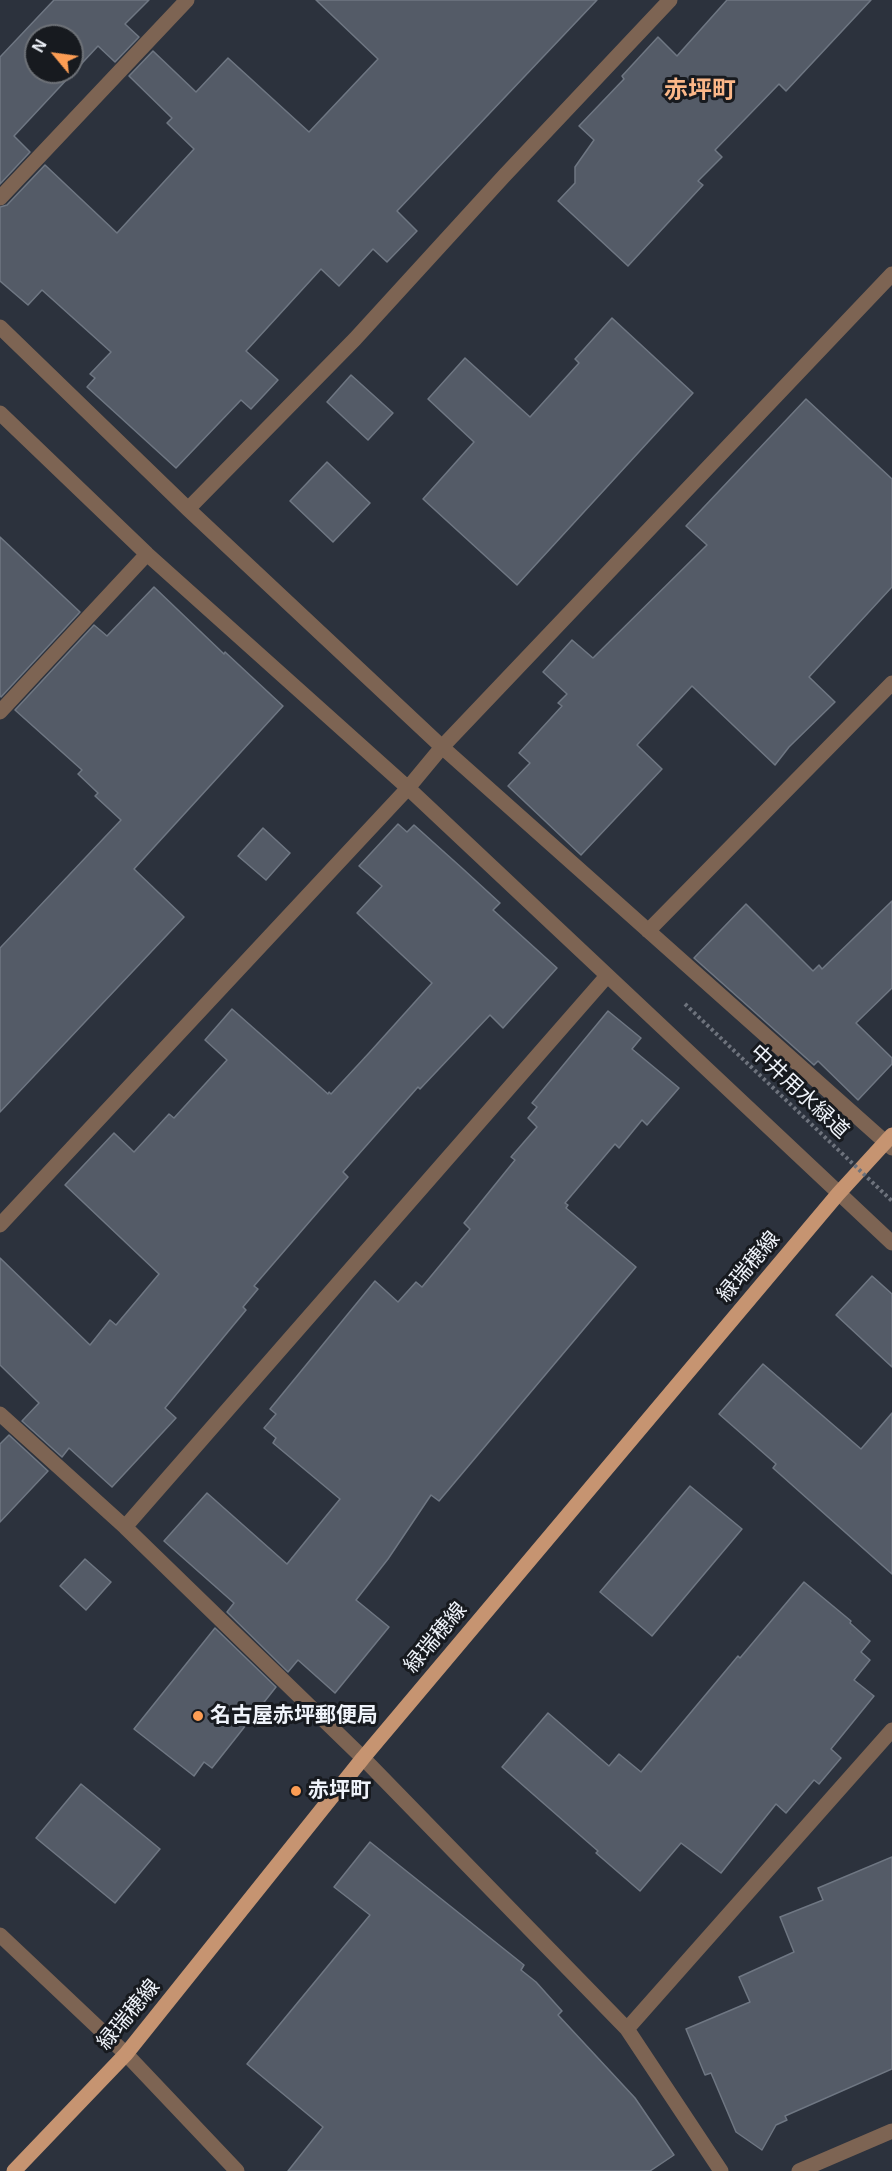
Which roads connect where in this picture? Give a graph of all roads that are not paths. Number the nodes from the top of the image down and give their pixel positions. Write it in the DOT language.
graph roads {
  1 [pos="187,0"];
  2 [pos="670,0"];
  3 [pos="0,198"];
  4 [pos="892,274"];
  5 [pos="0,327"];
  6 [pos="0,413"];
  7 [pos="188,509"];
  8 [pos="147,554"];
  9 [pos="892,683"];
  10 [pos="0,712"];
  11 [pos="442,747"];
  12 [pos="408,788"];
  13 [pos="648,931"];
  14 [pos="607,976"];
  15 [pos="890,1141"];
  16 [pos="838,1194"];
  17 [pos="0,1225"];
  18 [pos="892,1243"];
  19 [pos="0,1414"];
  20 [pos="125,1527"];
  21 [pos="892,1730"];
  22 [pos="363,1758"];
  23 [pos="0,1935"];
  24 [pos="627,2029"];
  25 [pos="126,2054"];
  26 [pos="892,2131"];
  27 [pos="14,2171"];
  28 [pos="237,2171"];
  29 [pos="721,2171"];
  30 [pos="799,2171"];
  1 -- 3 [label="street"];
  2 -- 7 [label="street"];
  4 -- 11 [label="street"];
  5 -- 7 [label="street"];
  6 -- 8 [label="street"];
  7 -- 11 [label="street"];
  8 -- 10 [label="street"];
  8 -- 12 [label="street"];
  9 -- 13 [label="street"];
  11 -- 12 [label="street"];
  11 -- 13 [label="street"];
  12 -- 14 [label="street"];
  12 -- 17 [label="street"];
  13 -- 15 [label="street"];
  14 -- 16 [label="street"];
  14 -- 20 [label="street"];
  15 -- 16 [label="main road, 緑瑞穂線"];
  16 -- 18 [label="street"];
  16 -- 22 [label="main road, 緑瑞穂線"];
  19 -- 20 [label="street"];
  20 -- 22 [label="street"];
  21 -- 24 [label="street"];
  22 -- 24 [label="street"];
  22 -- 25 [label="main road, 緑瑞穂線"];
  23 -- 25 [label="street"];
  24 -- 29 [label="street"];
  25 -- 27 [label="main road, 緑瑞穂線"];
  25 -- 28 [label="street"];
  26 -- 30 [label="street"];
}
